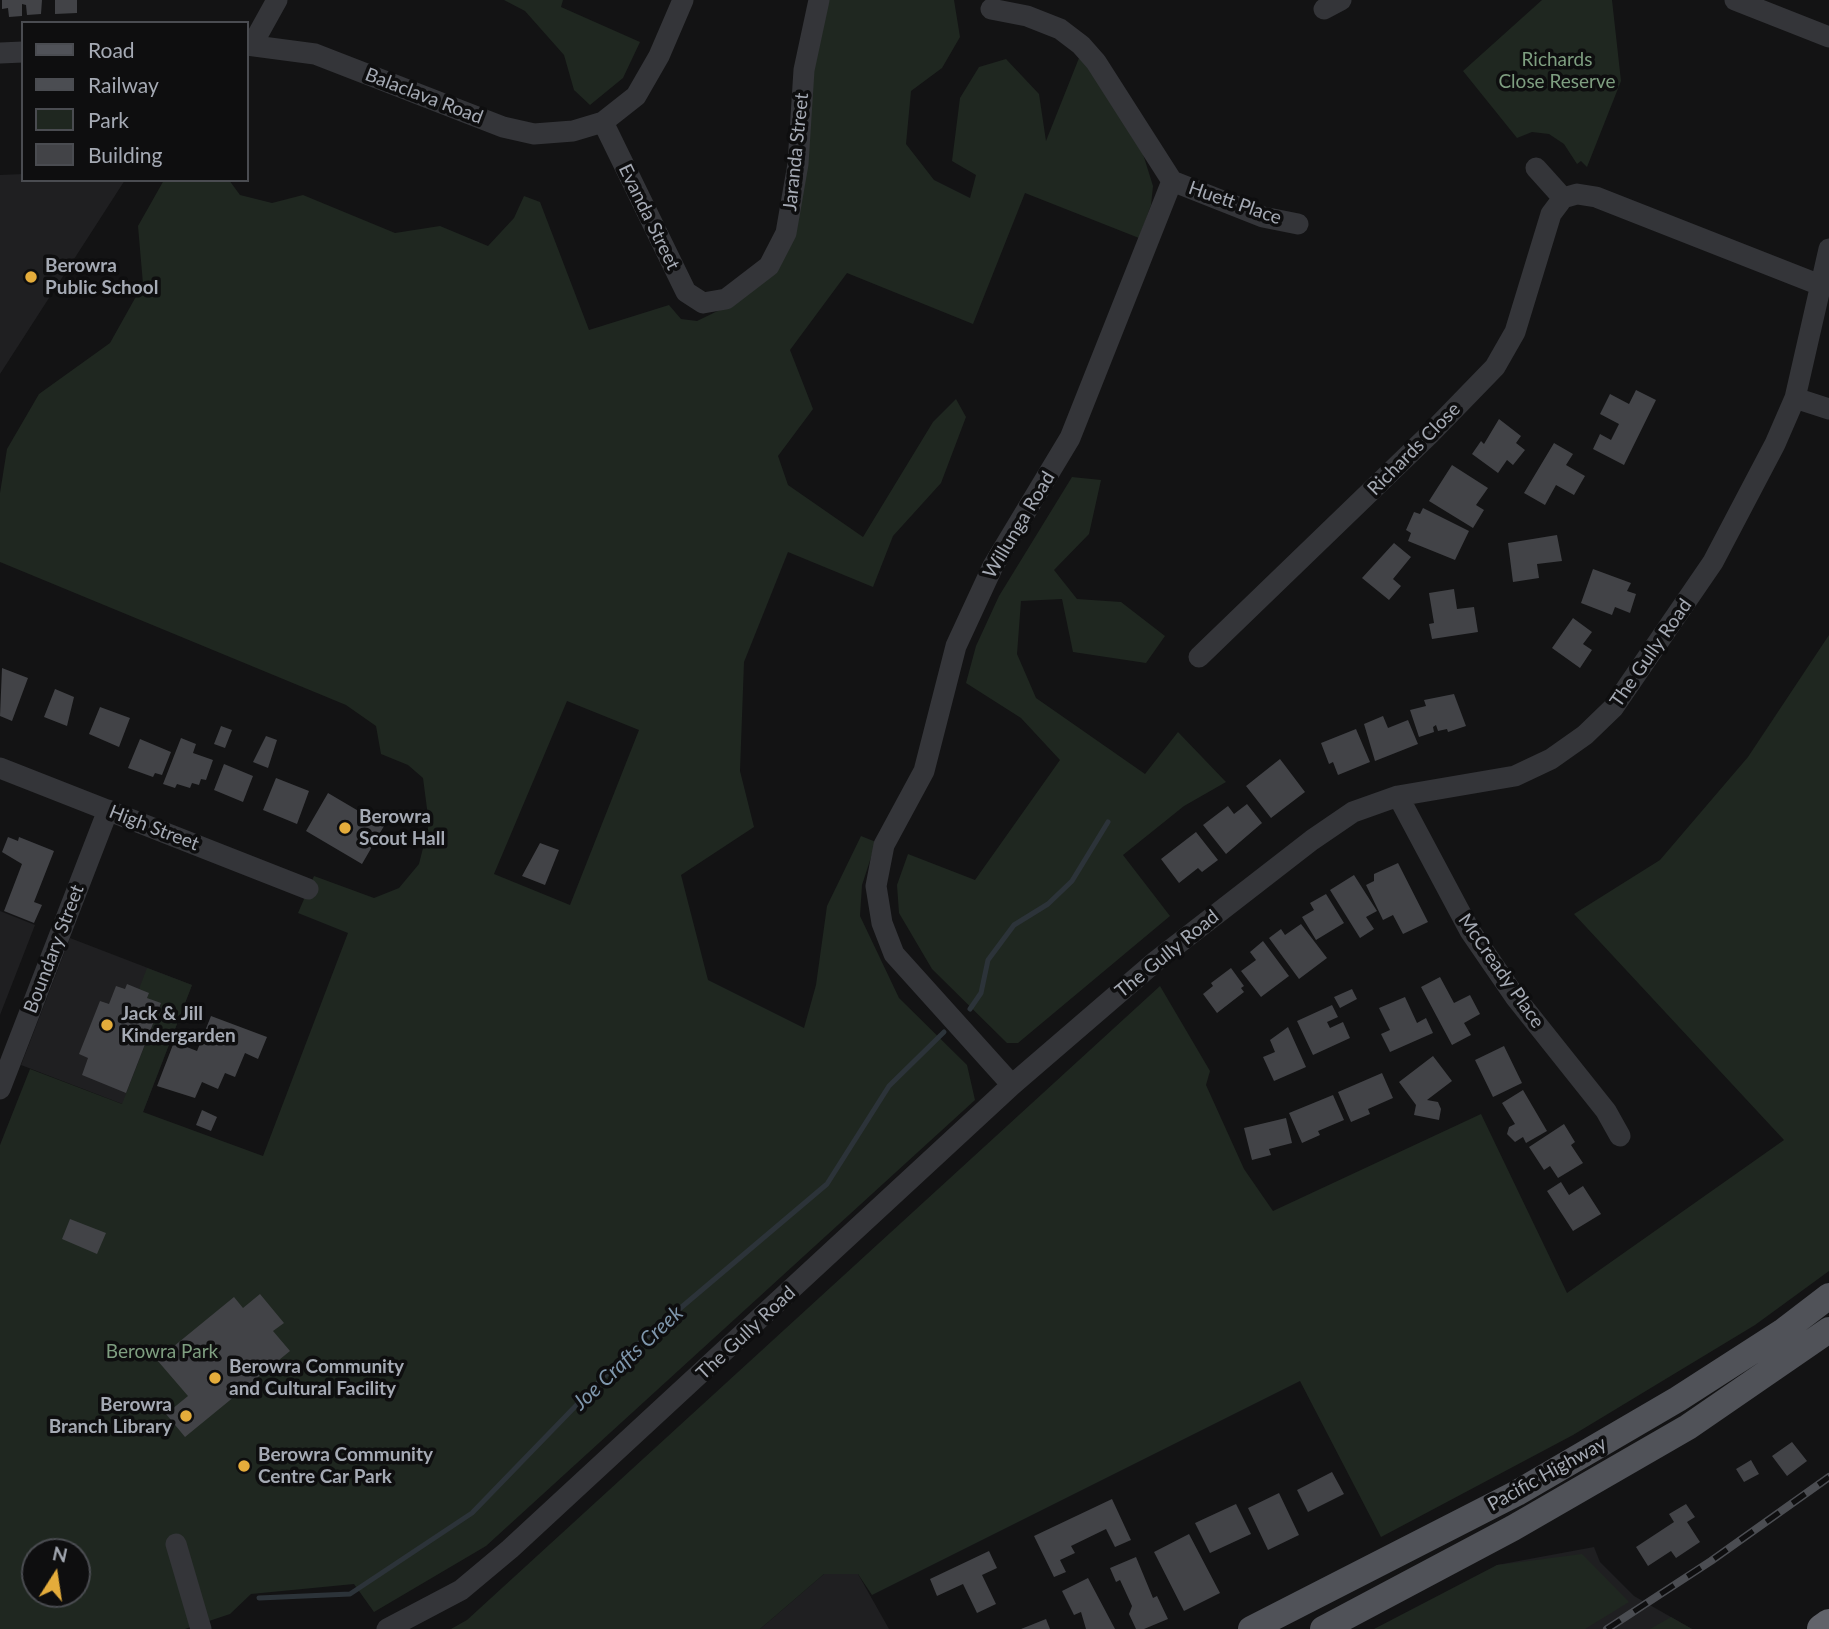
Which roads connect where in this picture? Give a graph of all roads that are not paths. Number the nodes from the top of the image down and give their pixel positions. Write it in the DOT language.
graph roads {
  1 [pos="277,0"];
  2 [pos="682,0"];
  3 [pos="818,0"];
  4 [pos="1735,0"];
  5 [pos="990,9"];
  6 [pos="1829,37"];
  7 [pos="249,45"];
  8 [pos="21,52"];
  9 [pos="0,53"];
  10 [pos="603,122"];
  11 [pos="1536,168"];
  12 [pos="1172,181"];
  13 [pos="1563,198"];
  14 [pos="1298,224"];
  15 [pos="1829,249"];
  16 [pos="1820,285"];
  17 [pos="703,303"];
  18 [pos="1795,398"];
  19 [pos="1829,409"];
  20 [pos="1199,657"];
  21 [pos="0,768"];
  22 [pos="1398,796"];
  23 [pos="108,810"];
  24 [pos="308,889"];
  25 [pos="1013,1085"];
  26 [pos="0,1089"];
  27 [pos="1620,1136"];
  28 [pos="1829,1296"];
  29 [pos="1829,1330"];
  30 [pos="176,1544"];
  31 [pos="1413,1546"];
  32 [pos="1429,1572"];
  33 [pos="1829,1625"];
  34 [pos="201,1629"];
  35 [pos="387,1629"];
  36 [pos="1251,1629"];
  37 [pos="1323,1629"];
  38 [pos="1822,1629"];
  1 -- 7 [label="street"];
  2 -- 10 [label="street"];
  3 -- 17 [label="street, Jaranda Street"];
  4 -- 6 [label="street"];
  5 -- 12 [label="street"];
  7 -- 10 [label="street, Balaclava Road"];
  8 -- 9 [label="street"];
  10 -- 17 [label="street, Evanda Street"];
  11 -- 13 [label="street"];
  12 -- 14 [label="street, Huett Place"];
  12 -- 25 [label="street, Willunga Road"];
  13 -- 16 [label="street"];
  13 -- 20 [label="street, Richards Close"];
  15 -- 16 [label="street, The Gully Road"];
  16 -- 18 [label="street, The Gully Road"];
  18 -- 19 [label="street"];
  18 -- 22 [label="street, The Gully Road"];
  21 -- 23 [label="street, High Street"];
  22 -- 25 [label="street, The Gully Road"];
  22 -- 27 [label="street, McCready Place"];
  23 -- 24 [label="street, High Street"];
  23 -- 26 [label="street, Boundary Street"];
  25 -- 35 [label="street, The Gully Road"];
  28 -- 31 [label="main road, Pacific Highway"];
  29 -- 32 [label="main road, Pacific Highway"];
  30 -- 34 [label="street"];
  31 -- 32 [label="main road"];
  31 -- 36 [label="main road, Pacific Highway"];
  32 -- 37 [label="main road, Pacific Highway"];
  33 -- 38 [label="highway"];
}
